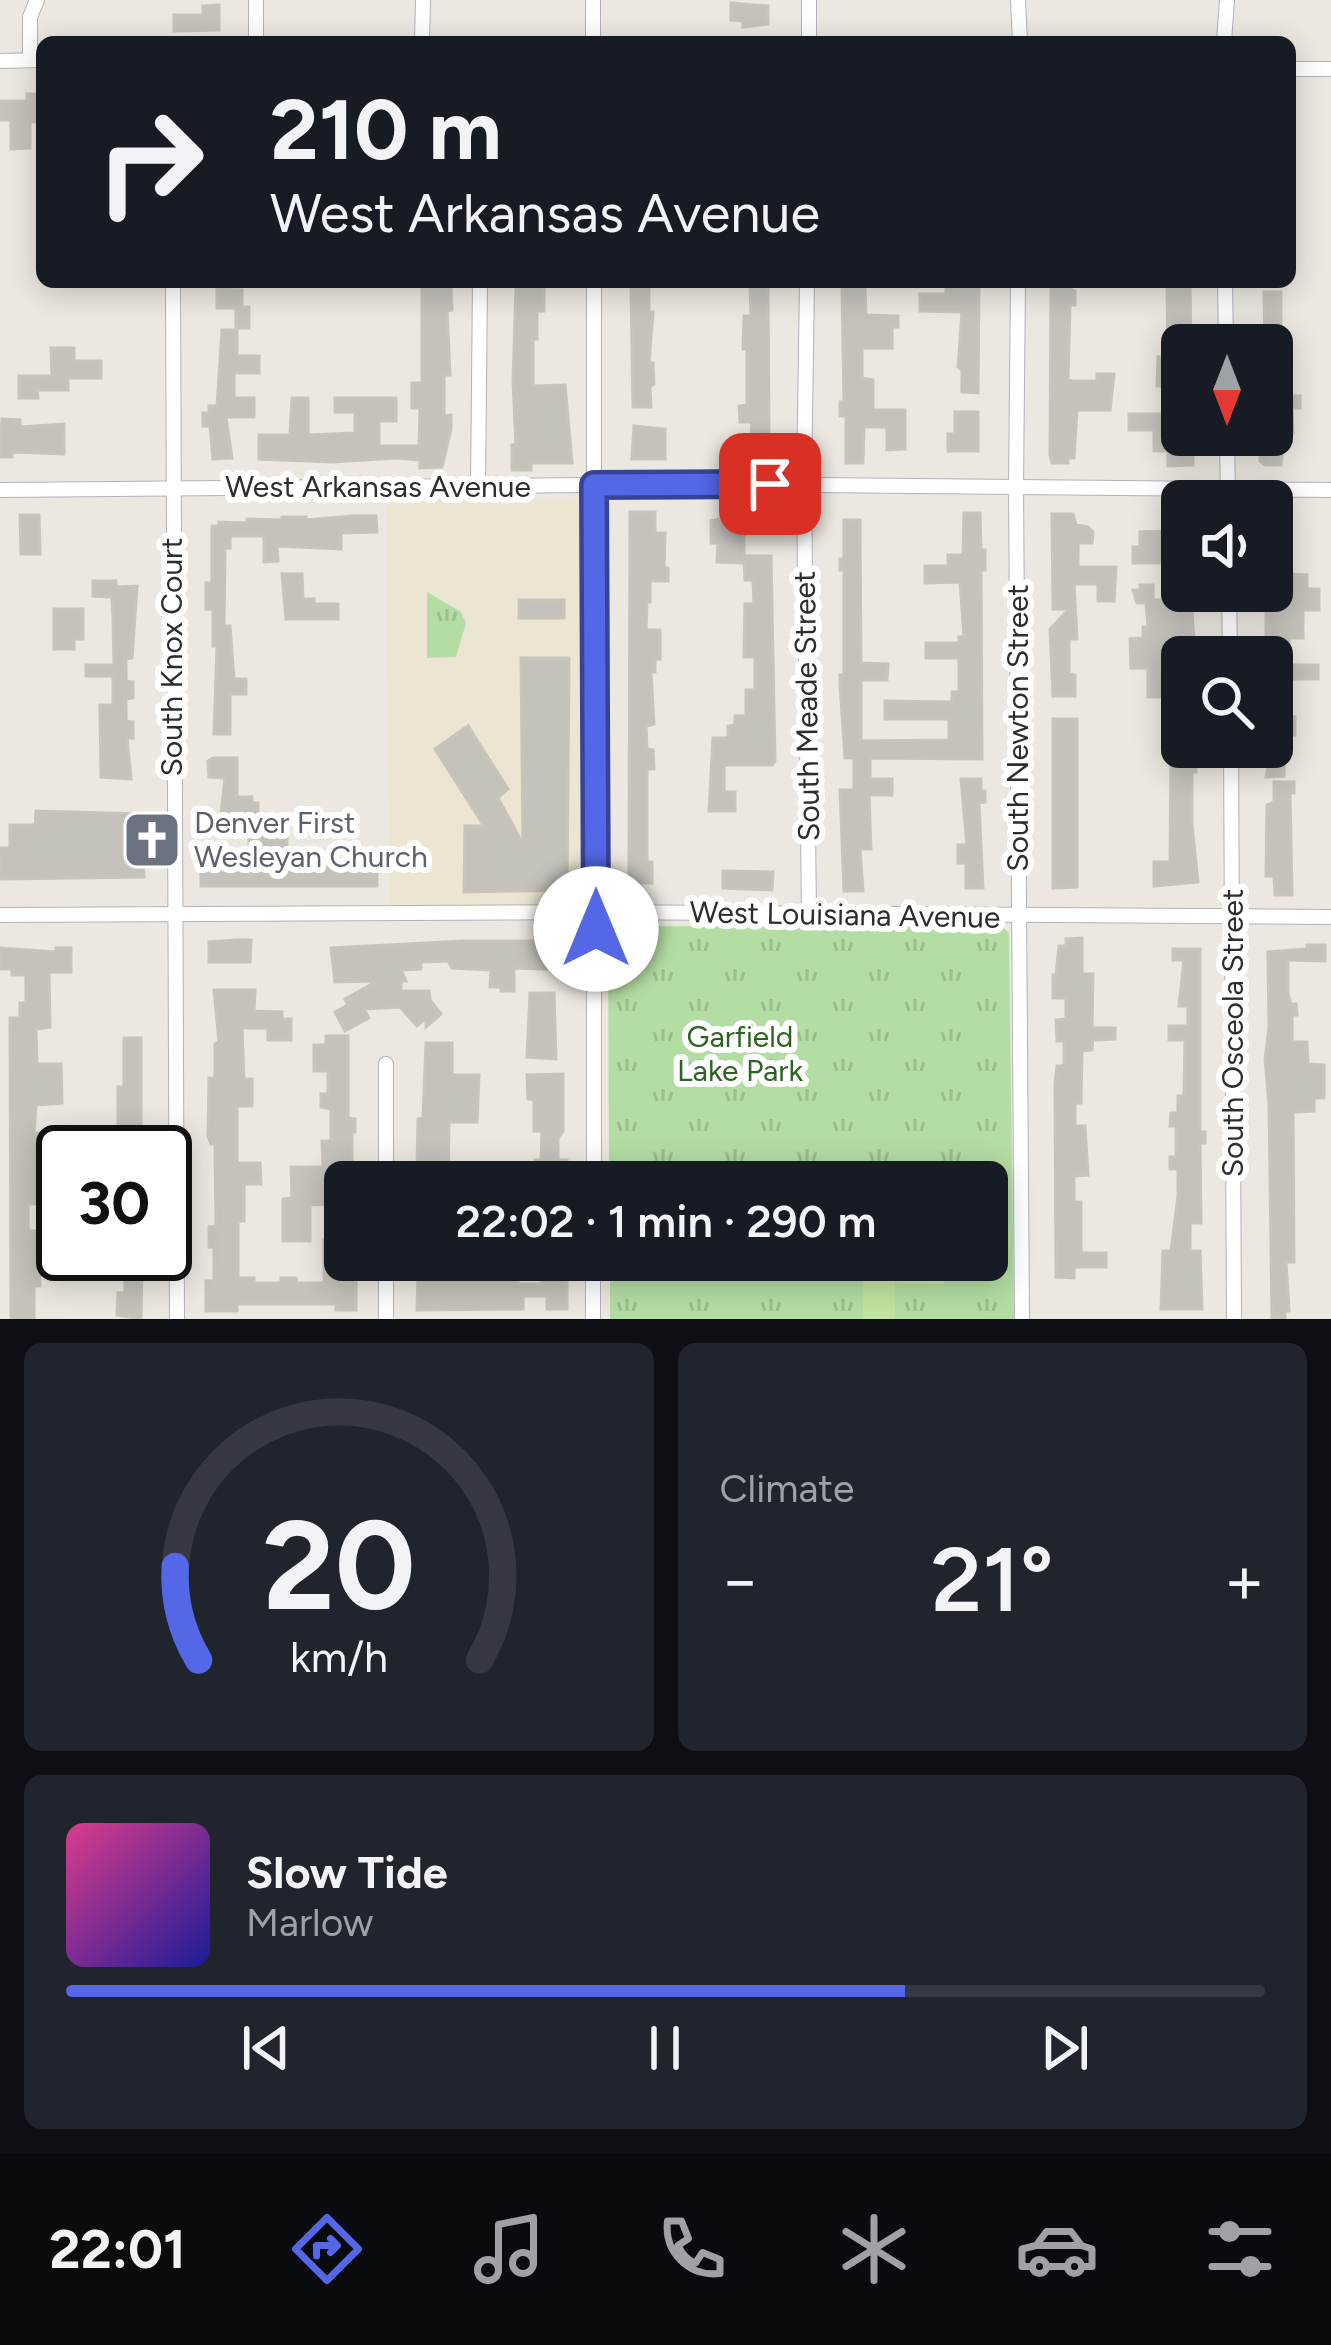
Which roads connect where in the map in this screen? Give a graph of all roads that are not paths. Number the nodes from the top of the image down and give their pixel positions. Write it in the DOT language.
graph roads {
  1 [pos="37,0"];
  2 [pos="256,0"];
  3 [pos="422,0"];
  4 [pos="593,0"];
  5 [pos="809,0"];
  6 [pos="1018,0"];
  7 [pos="1227,0"];
  8 [pos="256,36"];
  9 [pos="422,36"];
  10 [pos="593,36"];
  11 [pos="809,36"];
  12 [pos="1020,36"];
  13 [pos="1224,36"];
  14 [pos="36,60"];
  15 [pos="0,61"];
  16 [pos="1296,69"];
  17 [pos="1331,70"];
  18 [pos="173,288"];
  19 [pos="480,288"];
  20 [pos="594,288"];
  21 [pos="807,288"];
  22 [pos="1018,288"];
  23 [pos="1225,288"];
  24 [pos="1226,324"];
  25 [pos="804,484"];
  26 [pos="594,485"];
  27 [pos="1016,485"];
  28 [pos="478,486"];
  29 [pos="171,489"];
  30 [pos="0,490"];
  31 [pos="1331,490"];
  32 [pos="1161,492"];
  33 [pos="1293,492"];
  34 [pos="1231,768"];
  35 [pos="596,912"];
  36 [pos="809,914"];
  37 [pos="0,915"];
  38 [pos="173,916"];
  39 [pos="1019,917"];
  40 [pos="1234,917"];
  41 [pos="1331,917"];
  42 [pos="386,1064"];
  43 [pos="386,1161"];
  44 [pos="594,1161"];
  45 [pos="386,1281"];
  46 [pos="593,1281"];
  47 [pos="177,1319"];
  48 [pos="386,1319"];
  49 [pos="593,1319"];
  50 [pos="1022,1319"];
  51 [pos="1234,1319"];
  1 -- 14 [label="street"];
  2 -- 8 [label="street"];
  3 -- 9 [label="street"];
  4 -- 10 [label="street"];
  5 -- 11 [label="street"];
  6 -- 12 [label="street"];
  7 -- 13 [label="street"];
  14 -- 15 [label="street"];
  16 -- 17 [label="street"];
  18 -- 29 [label="street, South Knox Court"];
  19 -- 28 [label="street"];
  20 -- 26 [label="street"];
  21 -- 25 [label="street, South Meade Street"];
  22 -- 27 [label="street, South Newton Street"];
  23 -- 24 [label="street"];
  25 -- 26 [label="street, West Arkansas Avenue"];
  25 -- 27 [label="street, West Arkansas Avenue"];
  25 -- 36 [label="street, South Meade Street"];
  26 -- 28 [label="street, West Arkansas Avenue"];
  26 -- 35 [label="street"];
  27 -- 32 [label="street, West Arkansas Avenue"];
  27 -- 39 [label="street, South Newton Street"];
  28 -- 29 [label="street, West Arkansas Avenue"];
  29 -- 30 [label="street, West Arkansas Avenue"];
  29 -- 38 [label="street, South Knox Court"];
  31 -- 33 [label="street, West Arkansas Avenue"];
  34 -- 40 [label="street, South Osceola Street"];
  35 -- 36 [label="street, West Louisiana Avenue"];
  35 -- 38 [label="street, West Louisiana Avenue"];
  35 -- 44 [label="street"];
  36 -- 39 [label="street, West Louisiana Avenue"];
  37 -- 38 [label="street, West Louisiana Avenue"];
  38 -- 47 [label="street, South Knox Court"];
  39 -- 40 [label="street, West Louisiana Avenue"];
  39 -- 50 [label="street, South Newton Street"];
  40 -- 41 [label="street, West Louisiana Avenue"];
  40 -- 51 [label="street, South Osceola Street"];
  42 -- 43 [label="street"];
  45 -- 48 [label="street"];
  46 -- 49 [label="street"];
}
